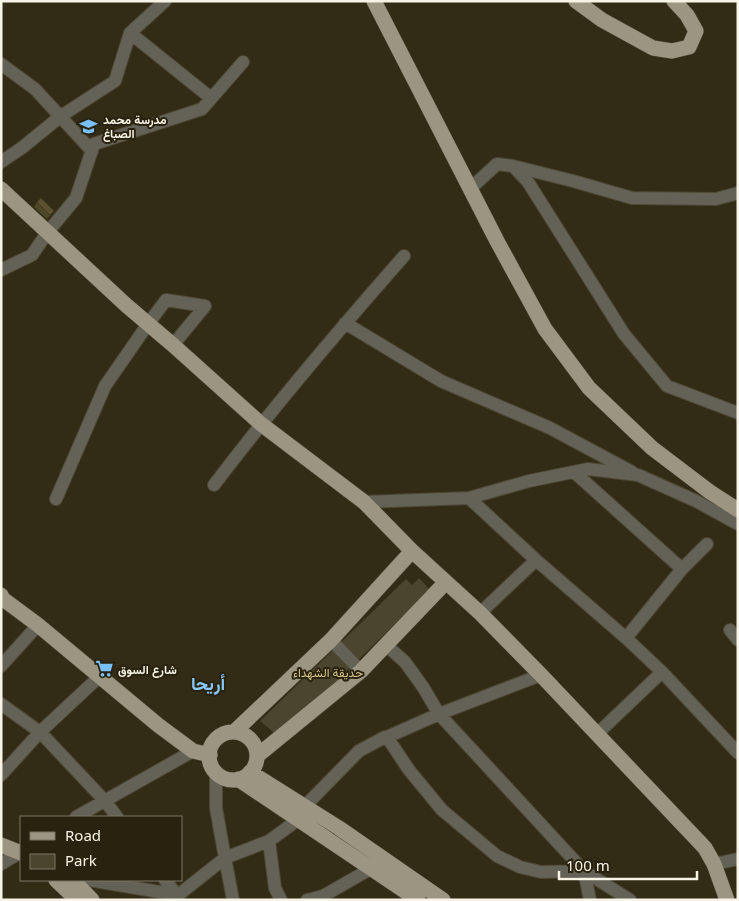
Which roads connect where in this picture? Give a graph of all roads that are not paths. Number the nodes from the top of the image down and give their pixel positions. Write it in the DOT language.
graph roads {
  1 [pos="165,1"];
  2 [pos="374,1"];
  3 [pos="576,1"];
  4 [pos="674,1"];
  5 [pos="130,33"];
  6 [pos="243,62"];
  7 [pos="1,64"];
  8 [pos="211,98"];
  9 [pos="60,116"];
  10 [pos="92,151"];
  11 [pos="1,162"];
  12 [pos="513,166"];
  13 [pos="471,188"];
  14 [pos="1,189"];
  15 [pos="738,193"];
  16 [pos="47,233"];
  17 [pos="404,256"];
  18 [pos="1,270"];
  19 [pos="345,323"];
  20 [pos="148,324"];
  21 [pos="173,345"];
  22 [pos="738,413"];
  23 [pos="261,424"];
  24 [pos="574,472"];
  25 [pos="638,476"];
  26 [pos="214,485"];
  27 [pos="56,498"];
  28 [pos="469,498"];
  29 [pos="364,502"];
  30 [pos="738,510"];
  31 [pos="738,524"];
  32 [pos="707,544"];
  33 [pos="412,551"];
  34 [pos="536,560"];
  35 [pos="682,569"];
  36 [pos="446,582"];
  37 [pos="2,598"];
  38 [pos="480,613"];
  39 [pos="38,625"];
  40 [pos="626,638"];
  41 [pos="331,640"];
  42 [pos="386,645"];
  43 [pos="1,666"];
  44 [pos="361,671"];
  45 [pos="662,672"];
  46 [pos="541,675"];
  47 [pos="99,677"];
  48 [pos="1,704"];
  49 [pos="439,714"];
  50 [pos="40,732"];
  51 [pos="234,732"];
  52 [pos="597,734"];
  53 [pos="388,737"];
  54 [pos="194,751"];
  55 [pos="738,754"];
  56 [pos="210,755"];
  57 [pos="257,756"];
  58 [pos="216,772"];
  59 [pos="1,775"];
  60 [pos="244,776"];
  61 [pos="104,802"];
  62 [pos="302,813"];
  63 [pos="78,816"];
  64 [pos="116,816"];
  65 [pos="1,834"];
  66 [pos="20,841"];
  67 [pos="269,841"];
  68 [pos="1,845"];
  69 [pos="20,853"];
  70 [pos="20,854"];
  71 [pos="224,858"];
  72 [pos="738,859"];
  73 [pos="1,864"];
  74 [pos="714,864"];
  75 [pos="372,868"];
  76 [pos="584,872"];
  77 [pos="57,881"];
  78 [pos="74,881"];
  79 [pos="94,881"];
  80 [pos="166,881"];
  81 [pos="175,898"];
  82 [pos="77,900"];
  83 [pos="92,900"];
  84 [pos="233,900"];
  85 [pos="281,900"];
  86 [pos="307,900"];
  87 [pos="418,900"];
  88 [pos="443,900"];
  89 [pos="590,900"];
  90 [pos="630,900"];
  91 [pos="727,900"];
  1 -- 5 [label="street"];
  2 -- 13 [label="main road"];
  3 -- 4 [label="main road"];
  5 -- 8 [label="street"];
  5 -- 9 [label="street"];
  6 -- 8 [label="street"];
  7 -- 9 [label="street"];
  8 -- 10 [label="street"];
  9 -- 10 [label="street"];
  9 -- 11 [label="street"];
  10 -- 16 [label="street"];
  12 -- 13 [label="street"];
  12 -- 15 [label="street"];
  12 -- 22 [label="street"];
  13 -- 30 [label="main road"];
  14 -- 16 [label="main road"];
  16 -- 18 [label="street"];
  16 -- 20 [label="main road"];
  17 -- 19 [label="street"];
  19 -- 23 [label="street"];
  19 -- 25 [label="street"];
  20 -- 21 [label="main road"];
  20 -- 21 [label="street"];
  20 -- 27 [label="street"];
  21 -- 23 [label="main road"];
  23 -- 26 [label="street"];
  23 -- 29 [label="main road"];
  24 -- 25 [label="street"];
  24 -- 28 [label="street"];
  24 -- 35 [label="street"];
  25 -- 31 [label="street"];
  28 -- 29 [label="street"];
  28 -- 34 [label="street"];
  29 -- 33 [label="main road"];
  32 -- 35 [label="street"];
  33 -- 36 [label="main road"];
  33 -- 41 [label="main road"];
  34 -- 38 [label="street"];
  34 -- 40 [label="street"];
  35 -- 40 [label="street"];
  36 -- 38 [label="main road"];
  36 -- 42 [label="main road"];
  37 -- 39 [label="main road"];
  38 -- 46 [label="main road"];
  39 -- 43 [label="street"];
  39 -- 47 [label="main road"];
  40 -- 45 [label="street"];
  41 -- 44 [label="street"];
  41 -- 51 [label="main road"];
  42 -- 44 [label="main road"];
  42 -- 49 [label="street"];
  44 -- 57 [label="main road"];
  45 -- 52 [label="street"];
  45 -- 55 [label="street"];
  46 -- 49 [label="street"];
  46 -- 52 [label="main road"];
  47 -- 50 [label="street"];
  47 -- 54 [label="main road"];
  48 -- 50 [label="street"];
  49 -- 53 [label="street"];
  49 -- 76 [label="street"];
  50 -- 59 [label="street"];
  50 -- 61 [label="street"];
  51 -- 56 [label="main road"];
  51 -- 57 [label="main road"];
  52 -- 74 [label="main road"];
  53 -- 62 [label="street"];
  53 -- 76 [label="street"];
  54 -- 56 [label="main road"];
  54 -- 61 [label="street"];
  56 -- 58 [label="main road"];
  57 -- 60 [label="main road"];
  58 -- 60 [label="main road"];
  58 -- 71 [label="street"];
  60 -- 62 [label="main road"];
  61 -- 63 [label="street"];
  61 -- 64 [label="street"];
  62 -- 67 [label="street"];
  62 -- 75 [label="main road"];
  62 -- 88 [label="main road"];
  65 -- 66 [label="main road"];
  67 -- 71 [label="street"];
  67 -- 85 [label="street"];
  68 -- 69 [label="main road"];
  70 -- 73 [label="street"];
  71 -- 81 [label="street"];
  71 -- 84 [label="street"];
  72 -- 74 [label="street"];
  74 -- 91 [label="main road"];
  75 -- 86 [label="street"];
  75 -- 87 [label="main road"];
  76 -- 89 [label="street"];
  76 -- 90 [label="street"];
  77 -- 82 [label="main road"];
  78 -- 83 [label="main road"];
  79 -- 81 [label="street"];
  80 -- 81 [label="street"];
}
